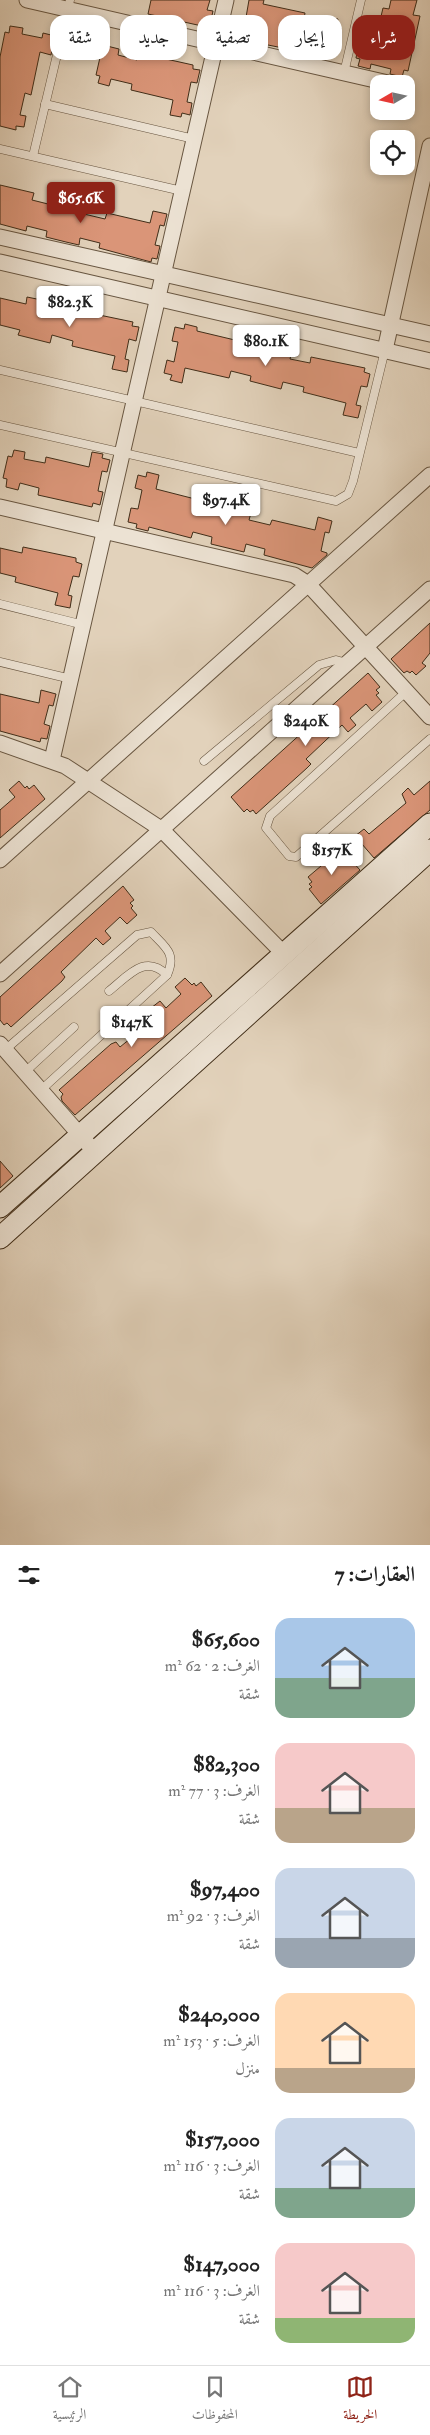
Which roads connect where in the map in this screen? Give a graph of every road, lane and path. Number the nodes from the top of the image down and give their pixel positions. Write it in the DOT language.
graph roads {
  1 [pos="27,0"];
  2 [pos="226,0"];
  3 [pos="361,0"];
  4 [pos="69,5"];
  5 [pos="223,15"];
  6 [pos="197,39"];
  7 [pos="268,56"];
  8 [pos="212,60"];
  9 [pos="344,73"];
  10 [pos="370,79"];
  11 [pos="45,104"];
  12 [pos="194,139"];
  13 [pos="430,146"];
  14 [pos="0,150"];
  15 [pos="33,156"];
  16 [pos="182,191"];
  17 [pos="0,237"];
  18 [pos="0,262"];
  19 [pos="164,272"];
  20 [pos="158,298"];
  21 [pos="391,325"];
  22 [pos="430,334"];
  23 [pos="385,350"];
  24 [pos="430,361"];
  25 [pos="0,370"];
  26 [pos="135,402"];
  27 [pos="0,425"];
  28 [pos="123,453"];
  29 [pos="358,453"];
  30 [pos="430,475"];
  31 [pos="0,507"];
  32 [pos="106,532"];
  33 [pos="308,584"];
  34 [pos="430,589"];
  35 [pos="0,604"];
  36 [pos="84,624"];
  37 [pos="366,647"];
  38 [pos="0,662"];
  39 [pos="347,663"];
  40 [pos="71,679"];
  41 [pos="407,691"];
  42 [pos="430,717"];
  43 [pos="430,739"];
  44 [pos="0,744"];
  45 [pos="52,760"];
  46 [pos="204,761"];
  47 [pos="89,780"];
  48 [pos="430,824"];
  49 [pos="161,829"];
  50 [pos="430,850"];
  51 [pos="0,860"];
  52 [pos="284,954"];
  53 [pos="0,974"];
  54 [pos="167,975"];
  55 [pos="109,991"];
  56 [pos="74,1027"];
  57 [pos="3,1047"];
  58 [pos="25,1072"];
  59 [pos="40,1090"];
  60 [pos="80,1135"];
  61 [pos="94,1152"];
  62 [pos="0,1207"];
  63 [pos="0,1238"];
  1 -- 4 [label="street"];
  2 -- 5 [label="street"];
  3 -- 9 [label="lane"];
  4 -- 6 [label="street"];
  4 -- 11 [label="lane"];
  7 -- 9 [label="street"];
  8 -- 12 [label="street"];
  9 -- 10 [label="street"];
  11 -- 12 [label="lane"];
  11 -- 15 [label="lane"];
  12 -- 16 [label="street"];
  13 -- 21 [label="street"];
  14 -- 15 [label="lane"];
  15 -- 16 [label="lane"];
  16 -- 19 [label="street"];
  17 -- 19 [label="street"];
  18 -- 20 [label="street"];
  19 -- 20 [label="street"];
  19 -- 21 [label="street"];
  20 -- 23 [label="street"];
  20 -- 26 [label="street"];
  21 -- 22 [label="street"];
  21 -- 23 [label="street"];
  23 -- 24 [label="street"];
  23 -- 29 [label="lane"];
  25 -- 26 [label="lane"];
  26 -- 28 [label="street"];
  26 -- 29 [label="lane"];
  27 -- 28 [label="lane"];
  28 -- 29 [label="lane"];
  28 -- 32 [label="street"];
  30 -- 33 [label="street"];
  31 -- 32 [label="street"];
  32 -- 33 [label="street"];
  32 -- 36 [label="street"];
  33 -- 37 [label="street"];
  33 -- 47 [label="street"];
  34 -- 37 [label="street"];
  35 -- 36 [label="lane"];
  36 -- 40 [label="street"];
  37 -- 39 [label="street"];
  37 -- 41 [label="street"];
  38 -- 40 [label="lane"];
  39 -- 46 [label="lane"];
  39 -- 49 [label="street"];
  40 -- 45 [label="street"];
  41 -- 42 [label="street"];
  41 -- 43 [label="lane"];
  44 -- 45 [label="street"];
  45 -- 47 [label="street"];
  47 -- 49 [label="street"];
  47 -- 51 [label="street"];
  48 -- 52 [label="street"];
  49 -- 52 [label="street"];
  49 -- 53 [label="street"];
  50 -- 61 [label="street"];
  52 -- 60 [label="street"];
  54 -- 55 [label="lane"];
  54 -- 57 [label="lane"];
  54 -- 59 [label="lane"];
  56 -- 58 [label="lane"];
  57 -- 58 [label="street"];
  58 -- 59 [label="street"];
  59 -- 60 [label="street"];
  60 -- 61 [label="street"];
  60 -- 62 [label="street"];
  61 -- 63 [label="street"];
}
